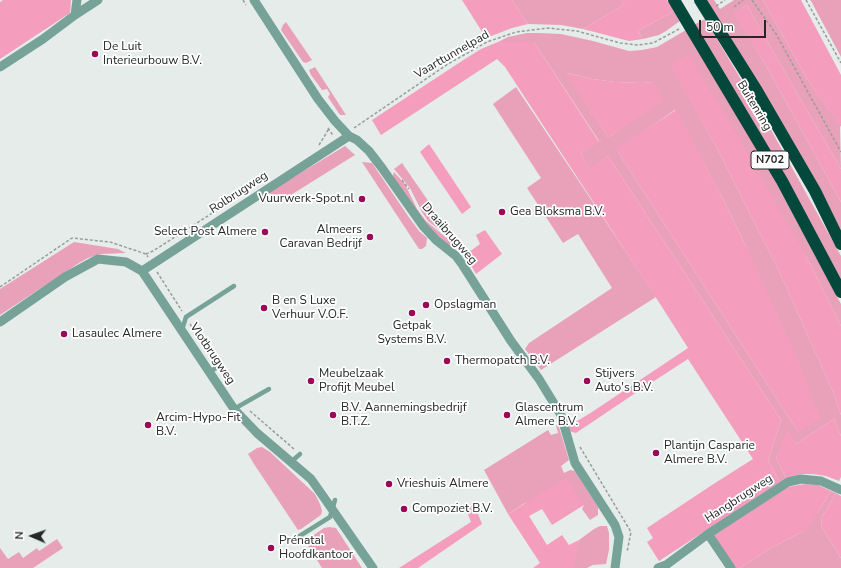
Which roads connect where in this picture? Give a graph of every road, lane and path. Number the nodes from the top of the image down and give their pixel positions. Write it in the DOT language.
graph roads {
  1 [pos="78,0"];
  2 [pos="98,0"];
  3 [pos="254,0"];
  4 [pos="674,0"];
  5 [pos="700,0"];
  6 [pos="725,0"];
  7 [pos="743,0"];
  8 [pos="752,0"];
  9 [pos="807,0"];
  10 [pos="734,7"];
  11 [pos="712,13"];
  12 [pos="75,15"];
  13 [pos="688,29"];
  14 [pos="841,63"];
  15 [pos="0,67"];
  16 [pos="328,128"];
  17 [pos="351,132"];
  18 [pos="317,147"];
  19 [pos="841,152"];
  20 [pos="250,189"];
  21 [pos="841,244"];
  22 [pos="146,254"];
  23 [pos="142,271"];
  24 [pos="234,286"];
  25 [pos="841,292"];
  26 [pos="0,322"];
  27 [pos="182,330"];
  28 [pos="218,367"];
  29 [pos="209,372"];
  30 [pos="269,389"];
  31 [pos="234,409"];
  32 [pos="300,454"];
  33 [pos="291,462"];
  34 [pos="841,490"];
  35 [pos="334,504"];
  36 [pos="708,534"];
  37 [pos="298,537"];
  38 [pos="372,568"];
  39 [pos="615,568"];
  40 [pos="658,568"];
  41 [pos="731,568"];
  1 -- 12 [label="street"];
  2 -- 12 [label="street"];
  3 -- 17 [label="street, Draaibrugweg"];
  4 -- 13 [label="highway, Buitenring / N702"];
  5 -- 11 [label="highway, Buitenring / N702"];
  6 -- 11 [label="path"];
  7 -- 10 [label="path"];
  8 -- 19 [label="path"];
  9 -- 14 [label="path"];
  11 -- 21 [label="highway, Buitenring / N702"];
  12 -- 15 [label="street"];
  13 -- 17 [label="path, Vaarttunnelpad"];
  13 -- 25 [label="highway, Buitenring / N702"];
  16 -- 18 [label="path"];
  17 -- 23 [label="street, Rolbrugweg"];
  17 -- 39 [label="street, Draaibrugweg"];
  20 -- 22 [label="path, Rolbrugweg"];
  23 -- 26 [label="street, Vlotbrugweg"];
  23 -- 27 [label="street, Vlotbrugweg"];
  24 -- 27 [label="lane"];
  27 -- 29 [label="street, Vlotbrugweg"];
  28 -- 29 [label="lane"];
  29 -- 31 [label="street, Vlotbrugweg"];
  30 -- 31 [label="lane"];
  31 -- 33 [label="street, Vlotbrugweg"];
  32 -- 33 [label="lane"];
  33 -- 35 [label="street, Vlotbrugweg"];
  34 -- 36 [label="street, Hangbrugweg"];
  35 -- 37 [label="lane"];
  35 -- 38 [label="street, Vlotbrugweg"];
  36 -- 40 [label="street, Hangbrugweg"];
  36 -- 41 [label="street"];
}
